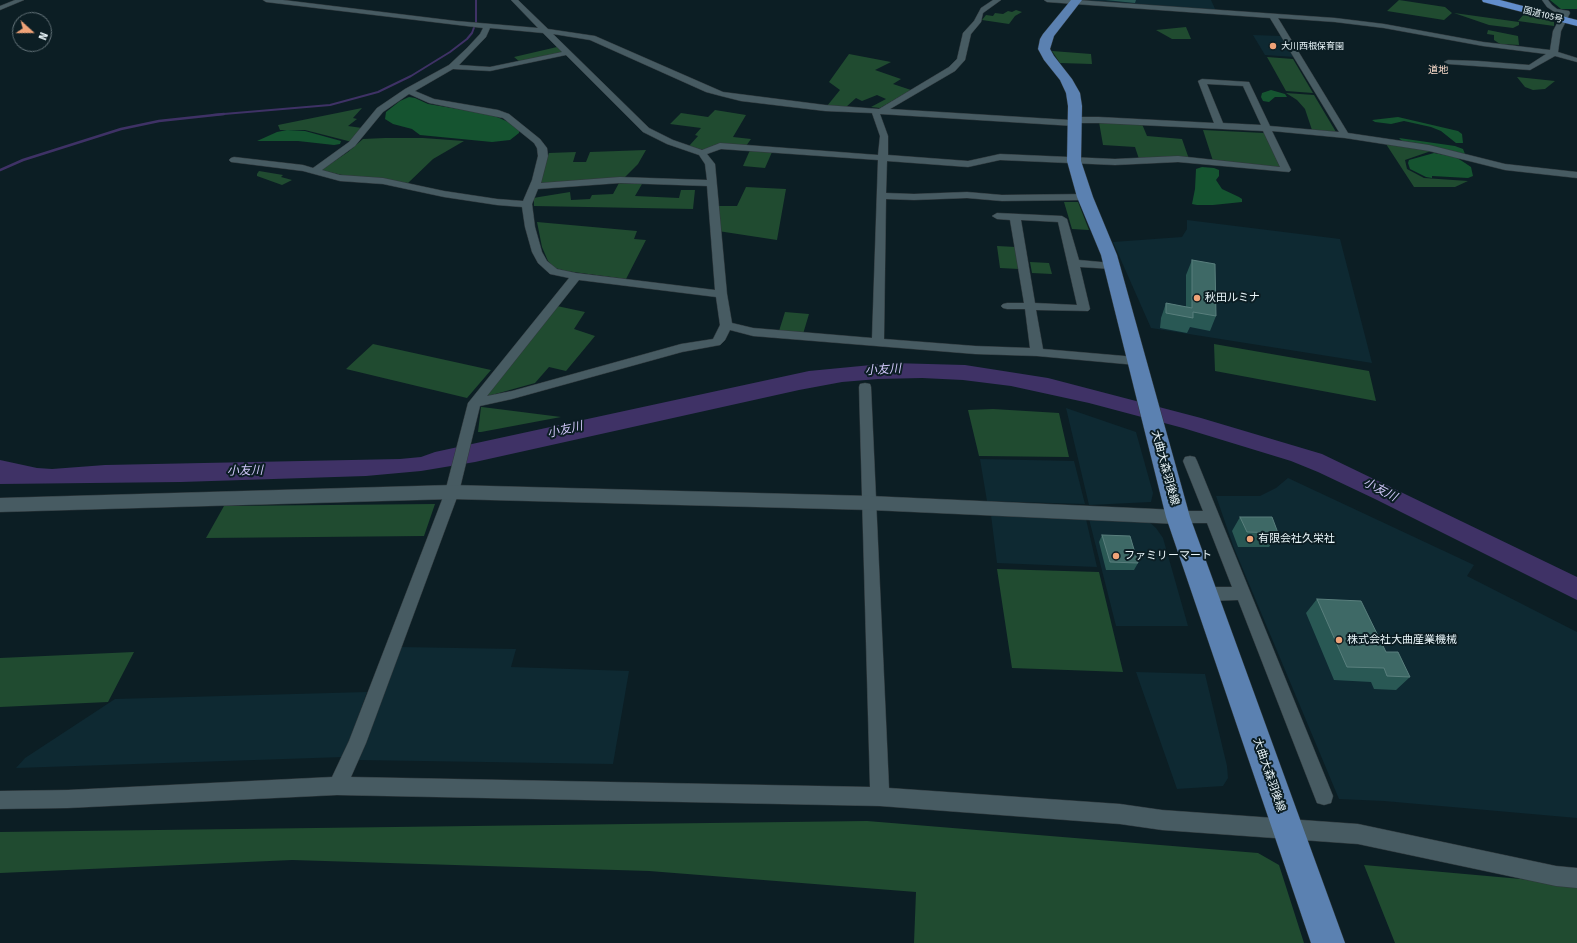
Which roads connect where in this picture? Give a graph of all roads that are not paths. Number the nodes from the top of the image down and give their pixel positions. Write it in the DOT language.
graph roads {
  1 [pos="21,0"];
  2 [pos="266,0"];
  3 [pos="514,0"];
  4 [pos="998,0"];
  5 [pos="1047,0"];
  6 [pos="1487,0"];
  7 [pos="1545,0"];
  8 [pos="1076,2"];
  9 [pos="0,8"];
  10 [pos="1272,15"];
  11 [pos="1570,17"];
  12 [pos="488,25"];
  13 [pos="545,31"];
  14 [pos="1494,45"];
  15 [pos="566,53"];
  16 [pos="1554,53"];
  17 [pos="1577,60"];
  18 [pos="1448,62"];
  19 [pos="1506,65"];
  20 [pos="452,67"];
  21 [pos="408,91"];
  22 [pos="878,111"];
  23 [pos="1074,122"];
  24 [pos="1220,126"];
  25 [pos="1266,128"];
  26 [pos="1345,135"];
  27 [pos="702,153"];
  28 [pos="883,158"];
  29 [pos="234,160"];
  30 [pos="1074,161"];
  31 [pos="315,171"];
  32 [pos="1577,176"];
  33 [pos="711,183"];
  34 [pos="534,186"];
  35 [pos="881,196"];
  36 [pos="1085,197"];
  37 [pos="527,204"];
  38 [pos="997,216"];
  39 [pos="1015,217"];
  40 [pos="1074,263"];
  41 [pos="1112,266"];
  42 [pos="576,276"];
  43 [pos="721,294"];
  44 [pos="1008,306"];
  45 [pos="1030,306"];
  46 [pos="726,325"];
  47 [pos="878,342"];
  48 [pos="1037,352"];
  49 [pos="1136,361"];
  50 [pos="865,387"];
  51 [pos="474,403"];
  52 [pos="1190,461"];
  53 [pos="453,484"];
  54 [pos="870,503"];
  55 [pos="0,506"];
  56 [pos="1178,517"];
  57 [pos="1213,517"];
  58 [pos="1243,593"];
  59 [pos="1206,594"];
  60 [pos="337,786"];
  61 [pos="1324,796"];
  62 [pos="880,797"];
  63 [pos="0,800"];
  64 [pos="1288,828"];
  65 [pos="1577,878"];
  66 [pos="1328,943"];
  1 -- 9 [label="street"];
  2 -- 12 [label="street"];
  3 -- 13 [label="street"];
  4 -- 22 [label="street"];
  5 -- 8 [label="street"];
  6 -- 11 [label="highway, 国道105号"];
  7 -- 11 [label="street"];
  8 -- 10 [label="street"];
  8 -- 23 [label="main road, 大曲大森羽後線"];
  10 -- 14 [label="street"];
  10 -- 26 [label="street"];
  11 -- 16 [label="street"];
  12 -- 13 [label="street"];
  12 -- 20 [label="street"];
  13 -- 15 [label="street"];
  13 -- 22 [label="street"];
  14 -- 16 [label="street"];
  14 -- 19 [label="street"];
  15 -- 20 [label="street"];
  15 -- 27 [label="street"];
  16 -- 17 [label="street"];
  16 -- 19 [label="street"];
  18 -- 19 [label="street"];
  20 -- 21 [label="street"];
  21 -- 31 [label="street"];
  21 -- 34 [label="street"];
  22 -- 23 [label="street"];
  22 -- 28 [label="street"];
  23 -- 24 [label="street"];
  23 -- 30 [label="main road, 大曲大森羽後線"];
  24 -- 25 [label="street"];
  24 -- 25 [label="street"];
  25 -- 26 [label="street"];
  25 -- 30 [label="street"];
  26 -- 32 [label="street"];
  27 -- 28 [label="street"];
  27 -- 33 [label="street"];
  28 -- 30 [label="street"];
  28 -- 35 [label="street"];
  29 -- 31 [label="street"];
  30 -- 36 [label="main road, 大曲大森羽後線"];
  31 -- 37 [label="street"];
  33 -- 34 [label="street"];
  33 -- 43 [label="street"];
  34 -- 37 [label="street"];
  35 -- 36 [label="street"];
  35 -- 47 [label="street"];
  36 -- 41 [label="main road, 大曲大森羽後線"];
  37 -- 42 [label="street"];
  38 -- 39 [label="street"];
  39 -- 40 [label="street"];
  39 -- 45 [label="street"];
  40 -- 41 [label="street"];
  40 -- 45 [label="street"];
  41 -- 49 [label="main road, 大曲大森羽後線"];
  42 -- 43 [label="street"];
  42 -- 51 [label="street"];
  43 -- 46 [label="street"];
  44 -- 45 [label="street"];
  45 -- 48 [label="street"];
  46 -- 47 [label="street"];
  46 -- 51 [label="street"];
  47 -- 48 [label="street"];
  48 -- 49 [label="street"];
  49 -- 56 [label="main road, 大曲大森羽後線"];
  50 -- 54 [label="street"];
  51 -- 53 [label="street"];
  52 -- 57 [label="street"];
  53 -- 54 [label="street"];
  53 -- 55 [label="street"];
  53 -- 60 [label="street"];
  54 -- 56 [label="street"];
  54 -- 62 [label="street"];
  56 -- 57 [label="street"];
  56 -- 59 [label="main road, 大曲大森羽後線"];
  57 -- 58 [label="street"];
  58 -- 59 [label="street"];
  58 -- 61 [label="street"];
  59 -- 64 [label="main road, 大曲大森羽後線"];
  60 -- 62 [label="street"];
  60 -- 63 [label="street"];
  62 -- 64 [label="street"];
  64 -- 65 [label="street"];
  64 -- 66 [label="main road, 大曲大森羽後線"];
}
